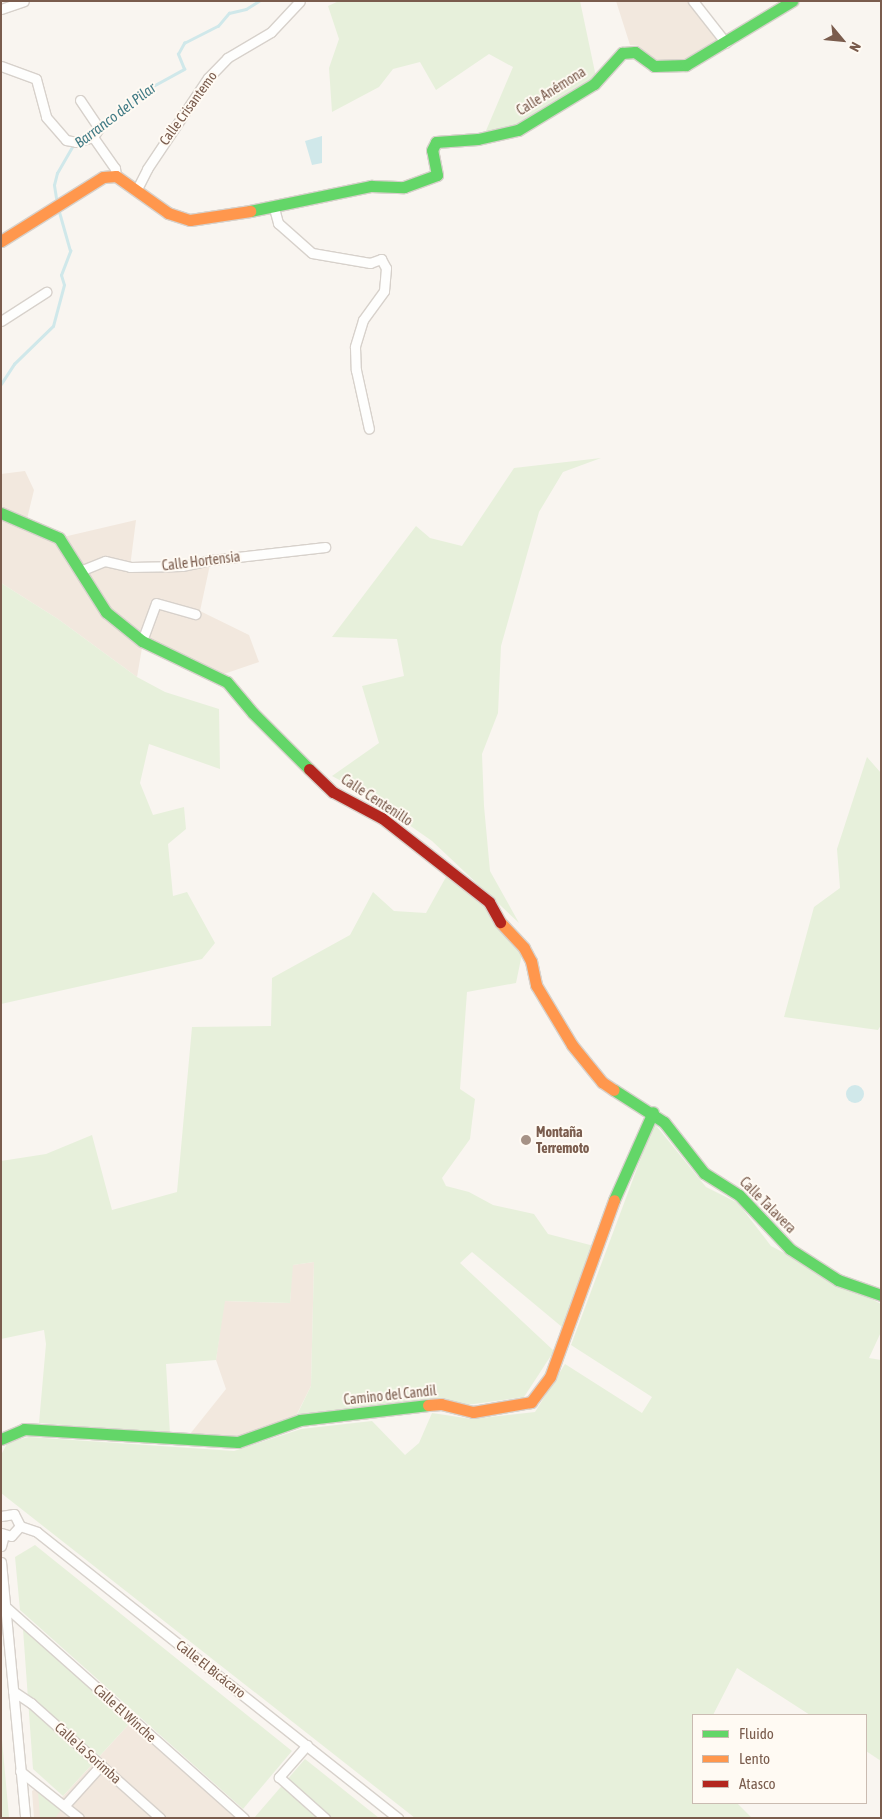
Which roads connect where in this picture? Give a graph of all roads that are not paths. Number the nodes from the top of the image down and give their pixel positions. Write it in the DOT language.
graph roads {
  1 [pos="24,1"];
  2 [pos="300,1"];
  3 [pos="694,1"];
  4 [pos="792,1"];
  5 [pos="1,9"];
  6 [pos="726,43"];
  7 [pos="1,66"];
  8 [pos="80,100"];
  9 [pos="93,137"];
  10 [pos="116,176"];
  11 [pos="136,191"];
  12 [pos="274,208"];
  13 [pos="1,241"];
  14 [pos="46,292"];
  15 [pos="1,321"];
  16 [pos="369,429"];
  17 [pos="1,513"];
  18 [pos="325,547"];
  19 [pos="80,571"];
  20 [pos="195,614"];
  21 [pos="142,641"];
  22 [pos="653,1112"];
  23 [pos="881,1295"];
  24 [pos="1,1438"];
  25 [pos="2,1514"];
  26 [pos="20,1526"];
  27 [pos="3,1534"];
  28 [pos="1,1546"];
  29 [pos="1,1562"];
  30 [pos="6,1607"];
  31 [pos="13,1691"];
  32 [pos="307,1745"];
  33 [pos="101,1765"];
  34 [pos="20,1771"];
  35 [pos="65,1805"];
  36 [pos="25,1818"];
  37 [pos="79,1818"];
  38 [pos="160,1818"];
  39 [pos="244,1818"];
  40 [pos="325,1818"];
  41 [pos="398,1818"];
  1 -- 5 [label="street"];
  2 -- 11 [label="street, Calle Crisantemo"];
  3 -- 6 [label="street"];
  4 -- 6 [label="street, Calle Anémona"];
  6 -- 12 [label="street, Calle Anémona"];
  7 -- 9 [label="street"];
  8 -- 9 [label="street"];
  9 -- 10 [label="street"];
  10 -- 11 [label="street"];
  10 -- 13 [label="street"];
  11 -- 12 [label="street"];
  12 -- 16 [label="street"];
  14 -- 15 [label="street"];
  17 -- 19 [label="street, Calle Centenillo"];
  18 -- 19 [label="street, Calle Hortensia"];
  19 -- 21 [label="street, Calle Centenillo"];
  20 -- 21 [label="street"];
  21 -- 22 [label="street, Calle Centenillo"];
  22 -- 23 [label="street, Calle Talavera"];
  22 -- 24 [label="street, Camino del Candil"];
  25 -- 26 [label="street, Calle El Bicácaro"];
  26 -- 27 [label="street"];
  26 -- 32 [label="street, Calle El Bicácaro"];
  27 -- 28 [label="street"];
  29 -- 30 [label="street"];
  30 -- 31 [label="street"];
  30 -- 39 [label="street, Calle El Winche"];
  31 -- 33 [label="street, Calle la Sorimba"];
  31 -- 34 [label="street"];
  32 -- 40 [label="street"];
  32 -- 41 [label="street, Calle El Bicácaro"];
  33 -- 35 [label="street"];
  33 -- 38 [label="street, Calle la Sorimba"];
  34 -- 35 [label="street"];
  34 -- 36 [label="street"];
  35 -- 37 [label="street"];
}
